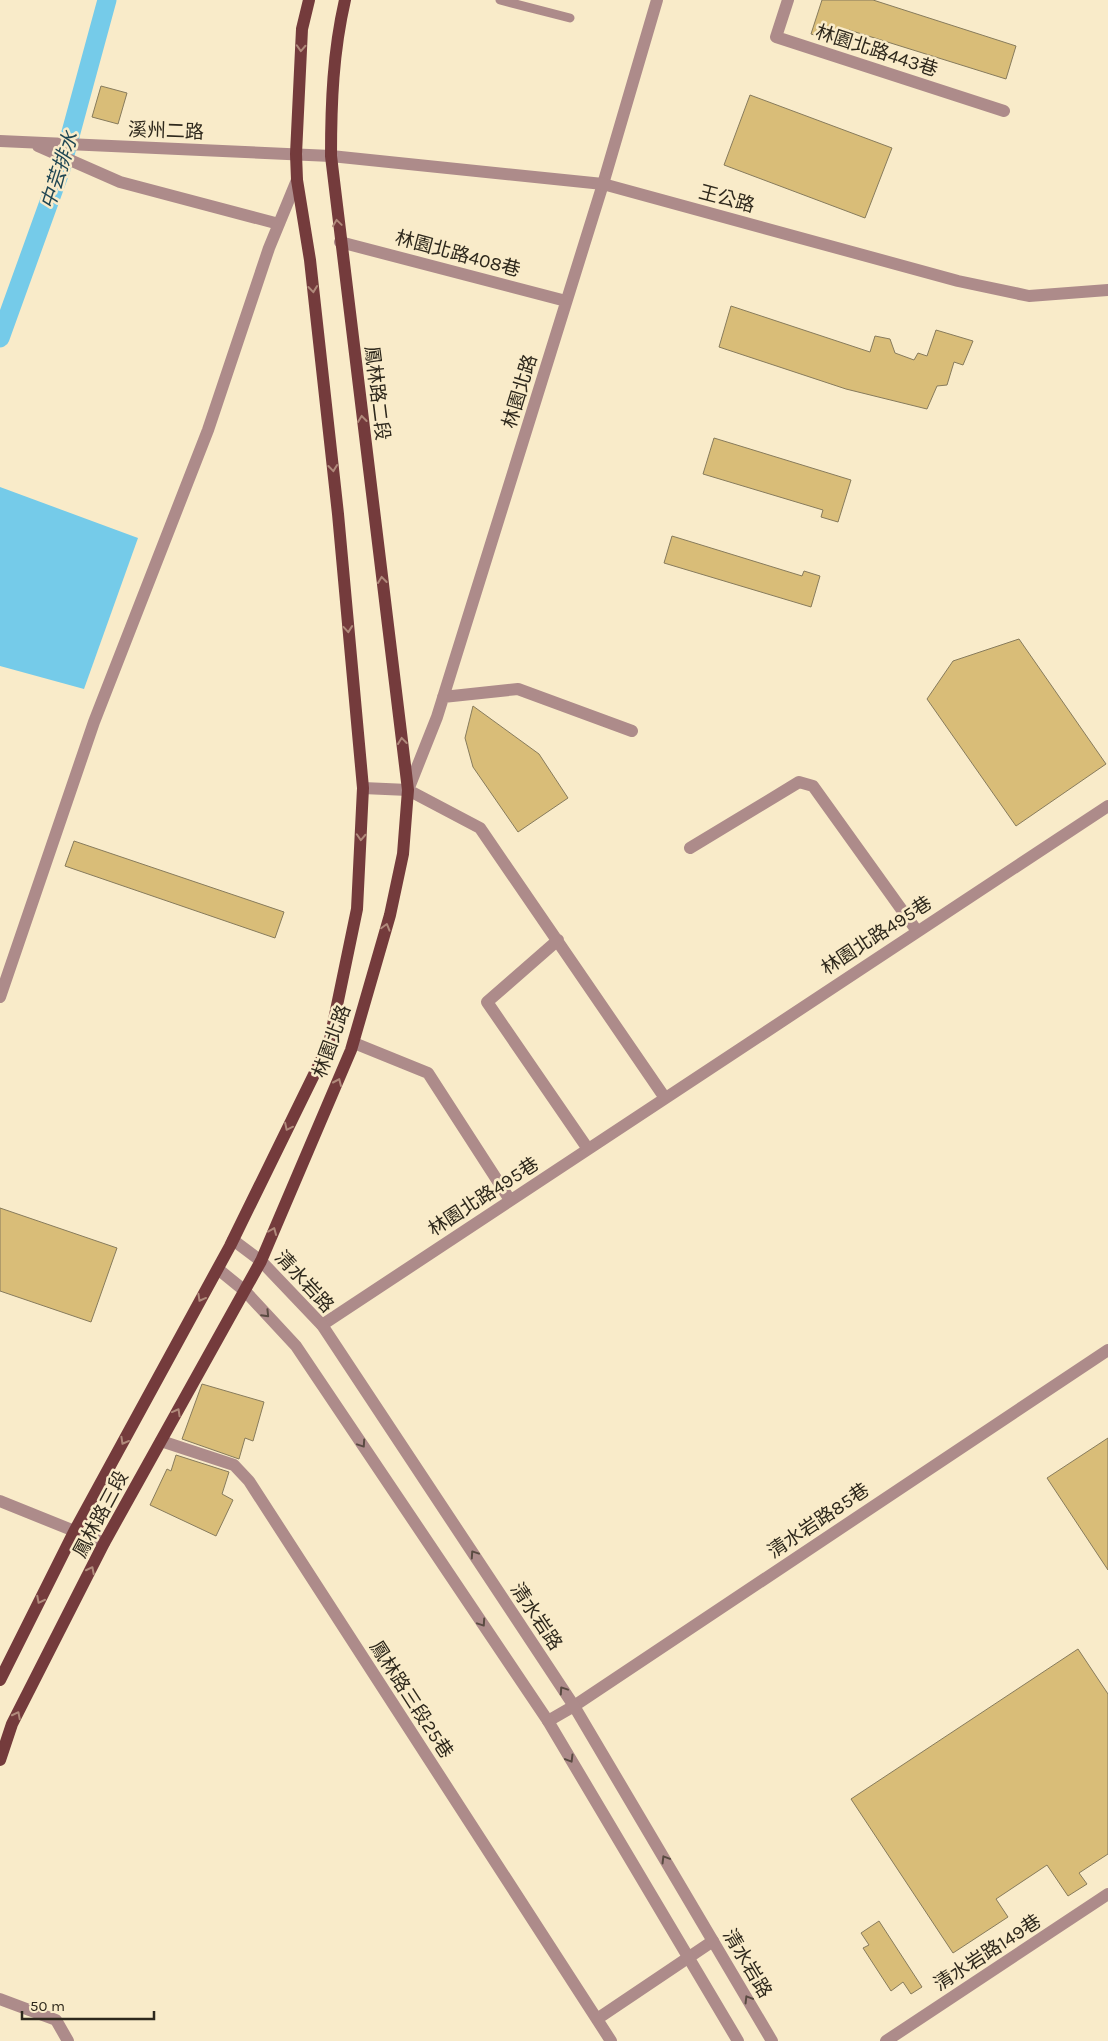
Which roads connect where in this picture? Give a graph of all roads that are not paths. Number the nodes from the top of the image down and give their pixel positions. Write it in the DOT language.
graph roads {
  1 [pos="309,0"];
  2 [pos="345,0"];
  3 [pos="500,0"];
  4 [pos="657,0"];
  5 [pos="788,0"];
  6 [pos="570,18"];
  7 [pos="1004,111"];
  8 [pos="0,141"];
  9 [pos="49,147"];
  10 [pos="296,154"];
  11 [pos="331,156"];
  12 [pos="298,180"];
  13 [pos="603,184"];
  14 [pos="279,224"];
  15 [pos="340,242"];
  16 [pos="1108,290"];
  17 [pos="566,301"];
  18 [pos="443,697"];
  19 [pos="632,731"];
  20 [pos="363,788"];
  21 [pos="408,790"];
  22 [pos="1108,806"];
  23 [pos="690,848"];
  24 [pos="916,931"];
  25 [pos="558,940"];
  26 [pos="0,997"];
  27 [pos="354,1043"];
  28 [pos="665,1098"];
  29 [pos="588,1149"];
  30 [pos="510,1200"];
  31 [pos="233,1240"];
  32 [pos="261,1261"];
  33 [pos="218,1269"];
  34 [pos="244,1291"];
  35 [pos="322,1325"];
  36 [pos="1108,1350"];
  37 [pos="161,1441"];
  38 [pos="0,1501"];
  39 [pos="75,1530"];
  40 [pos="104,1542"];
  41 [pos="0,1680"];
  42 [pos="574,1706"];
  43 [pos="548,1721"];
  44 [pos="0,1760"];
  45 [pos="1108,1894"];
  46 [pos="713,1941"];
  47 [pos="688,1958"];
  48 [pos="0,1999"];
  49 [pos="597,2019"];
  50 [pos="68,2041"];
  51 [pos="611,2041"];
  52 [pos="738,2041"];
  53 [pos="772,2041"];
  54 [pos="886,2041"];
  1 -- 10 [label="main road, one-way"];
  2 -- 11 [label="main road, 鳳林路二段"];
  3 -- 6 [label="lane"];
  4 -- 13 [label="street, 林園北路"];
  5 -- 7 [label="street, 林園北路443巷"];
  8 -- 9 [label="street, 溪州二路"];
  9 -- 10 [label="street, 溪州二路"];
  9 -- 14 [label="street"];
  10 -- 11 [label="street, 溪州二路"];
  10 -- 12 [label="main road"];
  11 -- 13 [label="street, 王公路"];
  15 -- 11 [label="main road, 鳳林路二段, one-way"];
  12 -- 14 [label="street"];
  12 -- 20 [label="main road, one-way"];
  13 -- 16 [label="street, 王公路"];
  13 -- 17 [label="street, 林園北路"];
  14 -- 26 [label="street"];
  15 -- 17 [label="street, 林園北路408巷"];
  21 -- 15 [label="main road, 鳳林路二段, one-way"];
  17 -- 18 [label="street, 林園北路"];
  18 -- 19 [label="street"];
  18 -- 21 [label="street, 林園北路"];
  20 -- 21 [label="street"];
  20 -- 31 [label="main road, 林園北路, one-way"];
  21 -- 25 [label="street"];
  27 -- 21 [label="main road, 林園北路, one-way"];
  22 -- 24 [label="street, 林園北路495巷"];
  23 -- 24 [label="street"];
  24 -- 28 [label="street, 林園北路495巷"];
  25 -- 28 [label="street"];
  25 -- 29 [label="street"];
  27 -- 30 [label="street"];
  32 -- 27 [label="main road, 林園北路, one-way"];
  28 -- 29 [label="street, 林園北路495巷"];
  29 -- 30 [label="street, 林園北路495巷"];
  30 -- 35 [label="street, 林園北路495巷"];
  31 -- 32 [label="street, 清水岩路"];
  31 -- 33 [label="main road, 鳳林路三段"];
  32 -- 34 [label="main road, 林園北路"];
  32 -- 35 [label="street, 清水岩路"];
  33 -- 34 [label="street"];
  33 -- 39 [label="main road, 鳳林路三段, one-way"];
  37 -- 34 [label="main road, 鳳林路三段, one-way"];
  34 -- 43 [label="street, one-way"];
  42 -- 35 [label="street, 清水岩路, one-way"];
  36 -- 42 [label="street, 清水岩路85巷"];
  37 -- 40 [label="main road, 鳳林路三段"];
  37 -- 49 [label="street, 鳳林路三段25巷"];
  38 -- 39 [label="street"];
  39 -- 40 [label="street"];
  39 -- 41 [label="main road, 鳳林路三段, one-way"];
  44 -- 40 [label="main road, 鳳林路三段, one-way"];
  42 -- 43 [label="street, 清水岩路85巷"];
  46 -- 42 [label="street, 清水岩路, one-way"];
  43 -- 47 [label="street, one-way"];
  45 -- 54 [label="street, 清水岩路149巷"];
  46 -- 47 [label="street"];
  53 -- 46 [label="street, 清水岩路, one-way"];
  47 -- 49 [label="street"];
  47 -- 52 [label="street"];
  48 -- 50 [label="street"];
  49 -- 51 [label="street, 鳳林路三段25巷"];
}
